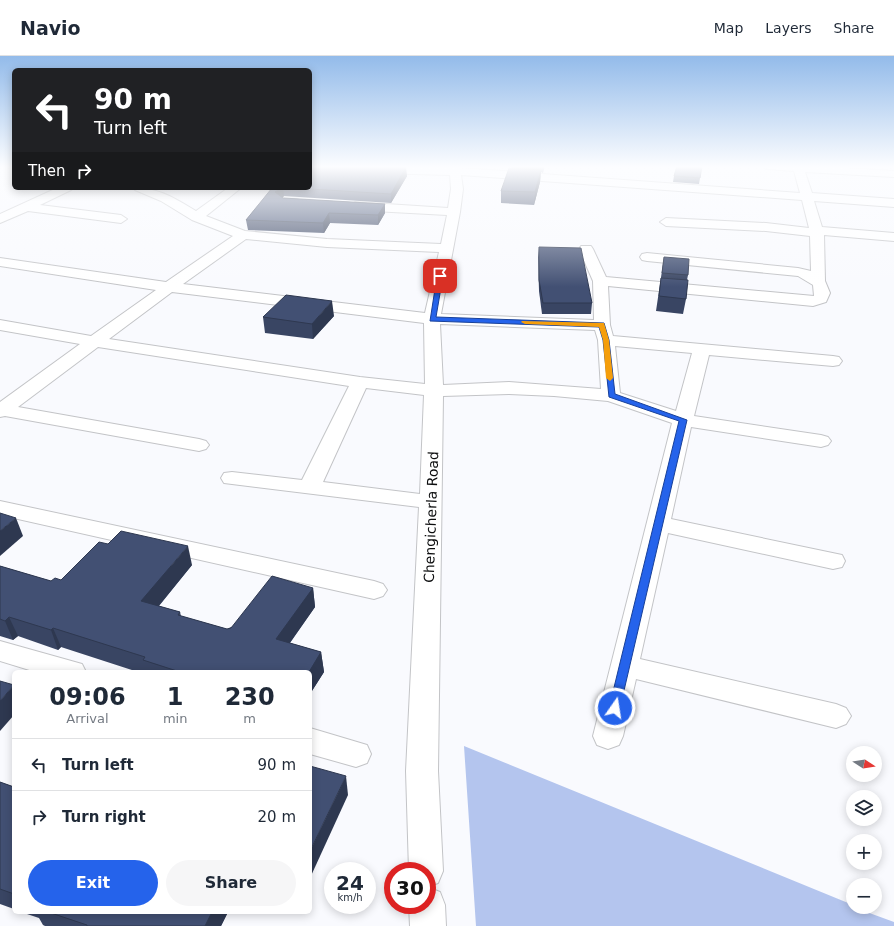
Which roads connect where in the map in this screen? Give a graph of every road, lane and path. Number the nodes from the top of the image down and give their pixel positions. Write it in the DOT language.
graph roads {
  1 [pos="26,207"];
  2 [pos="179,207"];
  3 [pos="211,207"];
  4 [pos="357,207"];
  5 [pos="455,207"];
  6 [pos="810,207"];
  7 [pos="454,212"];
  8 [pos="197,217"];
  9 [pos="0,218"];
  10 [pos="121,219"];
  11 [pos="666,222"];
  12 [pos="817,232"];
  13 [pos="243,235"];
  14 [pos="894,237"];
  15 [pos="445,248"];
  16 [pos="586,249"];
  17 [pos="647,257"];
  18 [pos="0,262"];
  19 [pos="818,280"];
  20 [pos="600,281"];
  21 [pos="169,287"];
  22 [pos="432,319"];
  23 [pos="0,325"];
  24 [pos="604,332"];
  25 [pos="97,342"];
  26 [pos="702,349"];
  27 [pos="833,361"];
  28 [pos="360,382"];
  29 [pos="434,391"];
  30 [pos="611,396"];
  31 [pos="1,410"];
  32 [pos="683,420"];
  33 [pos="821,441"];
  34 [pos="199,445"];
  35 [pos="232,478"];
  36 [pos="309,488"];
  37 [pos="431,502"];
  38 [pos="0,508"];
  39 [pos="658,524"];
  40 [pos="833,561"];
  41 [pos="374,590"];
  42 [pos="0,651"];
  43 [pos="624,666"];
  44 [pos="65,670"];
  45 [pos="836,716"];
  46 [pos="608,736"];
  47 [pos="312,742"];
  48 [pos="356,754"];
  49 [pos="426,862"];
  50 [pos="427,914"];
  51 [pos="428,926"];
  1 -- 9 [label="street"];
  1 -- 10 [label="street"];
  2 -- 8 [label="street"];
  3 -- 8 [label="street"];
  4 -- 7 [label="street"];
  5 -- 7 [label="street, Chengicherla Road"];
  6 -- 12 [label="street"];
  7 -- 15 [label="street, Chengicherla Road"];
  8 -- 13 [label="street"];
  11 -- 12 [label="street"];
  12 -- 14 [label="street"];
  12 -- 19 [label="street"];
  13 -- 15 [label="street"];
  13 -- 21 [label="street"];
  15 -- 22 [label="street, Chengicherla Road"];
  16 -- 20 [label="street"];
  17 -- 19 [label="street"];
  18 -- 21 [label="street"];
  19 -- 20 [label="street"];
  20 -- 24 [label="street"];
  21 -- 22 [label="street"];
  21 -- 25 [label="street"];
  22 -- 24 [label="street"];
  22 -- 29 [label="street, Chengicherla Road"];
  23 -- 25 [label="street"];
  24 -- 26 [label="street"];
  24 -- 30 [label="street"];
  25 -- 28 [label="street"];
  25 -- 31 [label="street"];
  26 -- 27 [label="street"];
  26 -- 32 [label="street"];
  28 -- 29 [label="street"];
  28 -- 36 [label="street"];
  29 -- 30 [label="street"];
  29 -- 37 [label="street, Chengicherla Road"];
  30 -- 32 [label="street"];
  31 -- 34 [label="street"];
  32 -- 33 [label="street"];
  32 -- 39 [label="street"];
  35 -- 36 [label="street"];
  36 -- 37 [label="street"];
  37 -- 49 [label="street, Chengicherla Road"];
  38 -- 41 [label="street"];
  39 -- 40 [label="street"];
  39 -- 43 [label="street"];
  42 -- 44 [label="street"];
  43 -- 45 [label="street"];
  43 -- 46 [label="street"];
  47 -- 48 [label="street"];
  50 -- 51 [label="street"];
}
